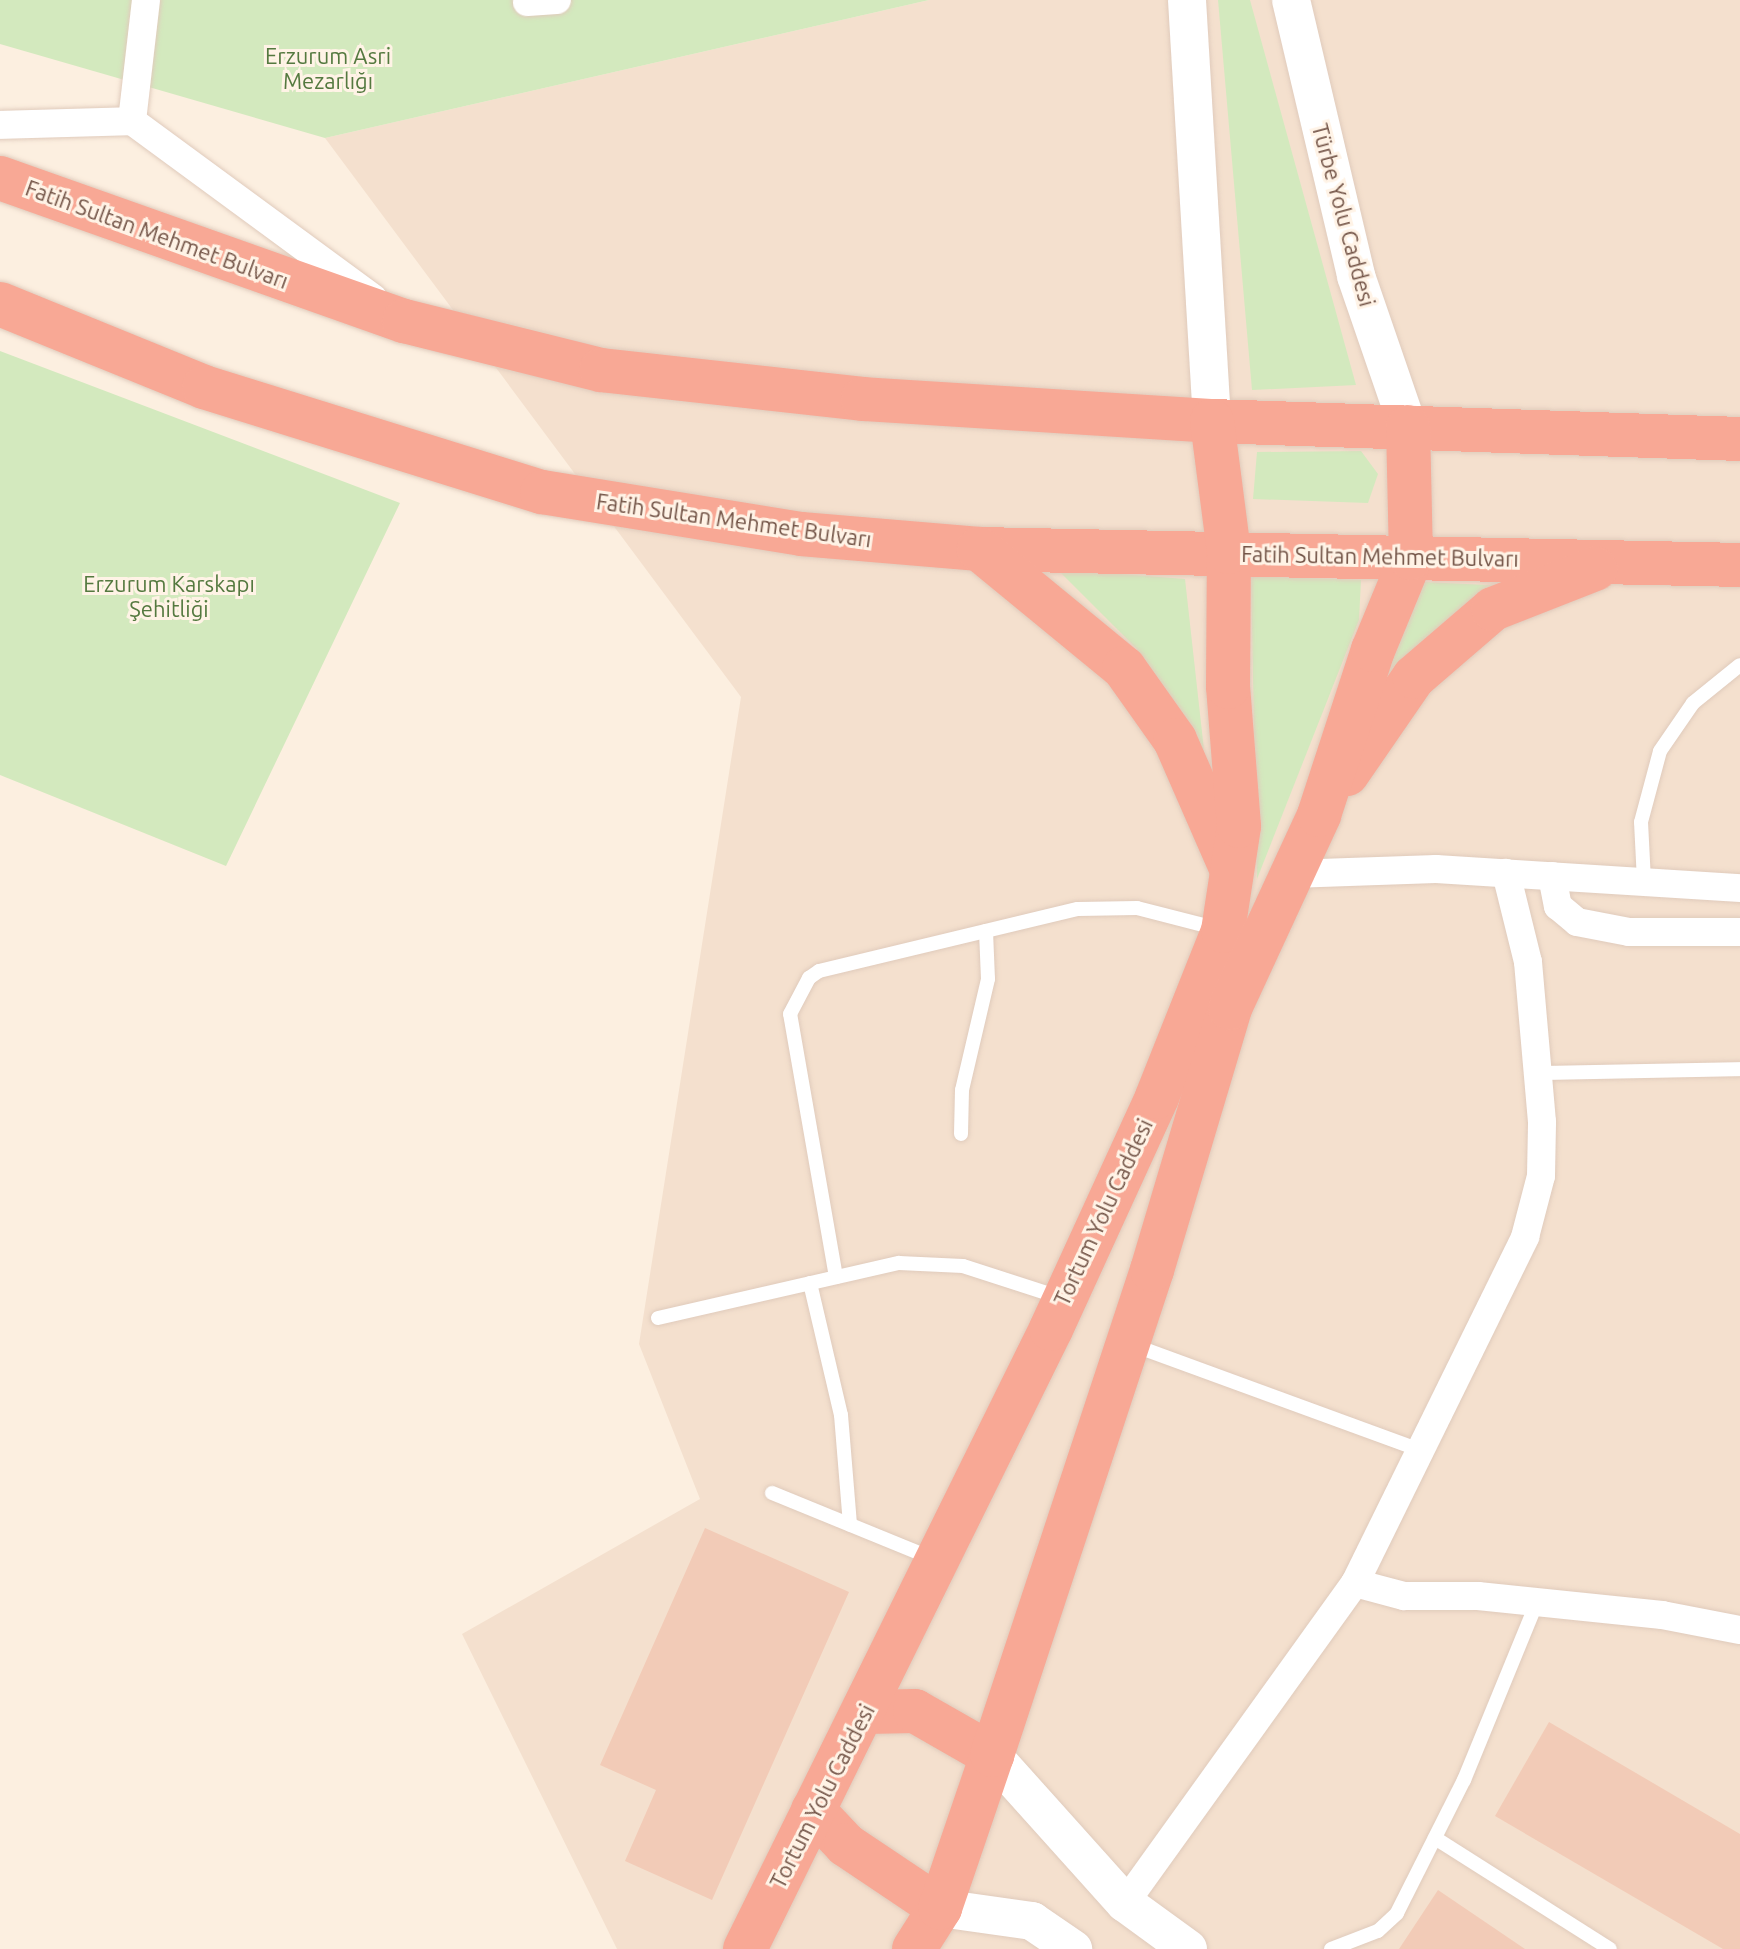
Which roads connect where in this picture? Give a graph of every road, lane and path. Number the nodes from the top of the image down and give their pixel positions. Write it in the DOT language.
graph roads {
  1 [pos="146,0"];
  2 [pos="557,0"];
  3 [pos="1187,0"];
  4 [pos="1291,0"];
  5 [pos="522,1"];
  6 [pos="132,121"];
  7 [pos="0,125"];
  8 [pos="0,178"];
  9 [pos="0,304"];
  10 [pos="404,321"];
  11 [pos="1212,421"];
  12 [pos="1408,427"];
  13 [pos="1740,439"];
  14 [pos="979,549"];
  15 [pos="1229,552"];
  16 [pos="1411,558"];
  17 [pos="1618,561"];
  18 [pos="1740,565"];
  19 [pos="1740,665"];
  20 [pos="1319,815"];
  21 [pos="1506,873"];
  22 [pos="1291,874"];
  23 [pos="1234,875"];
  24 [pos="1552,876"];
  25 [pos="1644,881"];
  26 [pos="1740,888"];
  27 [pos="986,931"];
  28 [pos="1223,931"];
  29 [pos="1740,932"];
  30 [pos="1740,1069"];
  31 [pos="1538,1073"];
  32 [pos="961,1134"];
  33 [pos="836,1277"];
  34 [pos="810,1283"];
  35 [pos="1062,1298"];
  36 [pos="658,1318"];
  37 [pos="1128,1343"];
  38 [pos="1422,1451"];
  39 [pos="772,1493"];
  40 [pos="850,1525"];
  41 [pos="939,1561"];
  42 [pos="1355,1583"];
  43 [pos="1537,1602"];
  44 [pos="1740,1630"];
  45 [pos="865,1712"];
  46 [pos="992,1755"];
  47 [pos="813,1810"];
  48 [pos="1435,1838"];
  49 [pos="1125,1903"];
  50 [pos="940,1908"];
  51 [pos="745,1949"];
  52 [pos="914,1949"];
  53 [pos="1073,1949"];
  54 [pos="1188,1949"];
  55 [pos="1331,1949"];
  56 [pos="1610,1949"];
  1 -- 6 [label="street"];
  2 -- 5 [label="street"];
  3 -- 11 [label="street"];
  4 -- 12 [label="street, Türbe Yolu Caddesi"];
  6 -- 7 [label="street"];
  6 -- 10 [label="street"];
  8 -- 10 [label="highway, Fatih Sultan Mehmet Bulvarı"];
  9 -- 14 [label="highway, Fatih Sultan Mehmet Bulvarı"];
  10 -- 11 [label="highway, Fatih Sultan Mehmet Bulvarı"];
  11 -- 12 [label="highway, Fatih Sultan Mehmet Bulvarı"];
  11 -- 15 [label="highway, Tortum Yolu Caddesi"];
  12 -- 13 [label="highway, Fatih Sultan Mehmet Bulvarı"];
  12 -- 16 [label="highway"];
  14 -- 15 [label="highway, Fatih Sultan Mehmet Bulvarı"];
  14 -- 23 [label="highway"];
  15 -- 16 [label="highway, Fatih Sultan Mehmet Bulvarı"];
  15 -- 23 [label="highway, Tortum Yolu Caddesi"];
  16 -- 17 [label="highway, Fatih Sultan Mehmet Bulvarı"];
  16 -- 20 [label="highway"];
  17 -- 18 [label="highway, Fatih Sultan Mehmet Bulvarı"];
  17 -- 20 [label="highway"];
  19 -- 25 [label="lane"];
  20 -- 22 [label="highway"];
  21 -- 22 [label="street"];
  21 -- 24 [label="street"];
  21 -- 31 [label="street"];
  22 -- 37 [label="highway"];
  23 -- 28 [label="highway, Tortum Yolu Caddesi"];
  24 -- 25 [label="street"];
  24 -- 29 [label="street"];
  25 -- 26 [label="street"];
  27 -- 28 [label="lane"];
  27 -- 32 [label="lane"];
  27 -- 33 [label="lane"];
  28 -- 35 [label="highway, Tortum Yolu Caddesi"];
  30 -- 31 [label="lane"];
  31 -- 38 [label="street"];
  33 -- 34 [label="lane"];
  33 -- 35 [label="lane"];
  34 -- 36 [label="lane"];
  34 -- 40 [label="lane"];
  35 -- 41 [label="highway, Tortum Yolu Caddesi"];
  37 -- 38 [label="lane"];
  37 -- 46 [label="highway"];
  38 -- 42 [label="street"];
  39 -- 40 [label="lane"];
  40 -- 41 [label="lane"];
  41 -- 45 [label="highway, Tortum Yolu Caddesi"];
  42 -- 43 [label="street"];
  42 -- 49 [label="street"];
  43 -- 44 [label="street"];
  43 -- 48 [label="lane"];
  45 -- 46 [label="highway"];
  45 -- 47 [label="highway, Tortum Yolu Caddesi"];
  46 -- 49 [label="street"];
  46 -- 50 [label="highway"];
  47 -- 50 [label="highway"];
  47 -- 51 [label="highway, Tortum Yolu Caddesi"];
  48 -- 55 [label="lane"];
  48 -- 56 [label="lane"];
  49 -- 54 [label="street"];
  50 -- 52 [label="highway"];
  50 -- 53 [label="street"];
}
